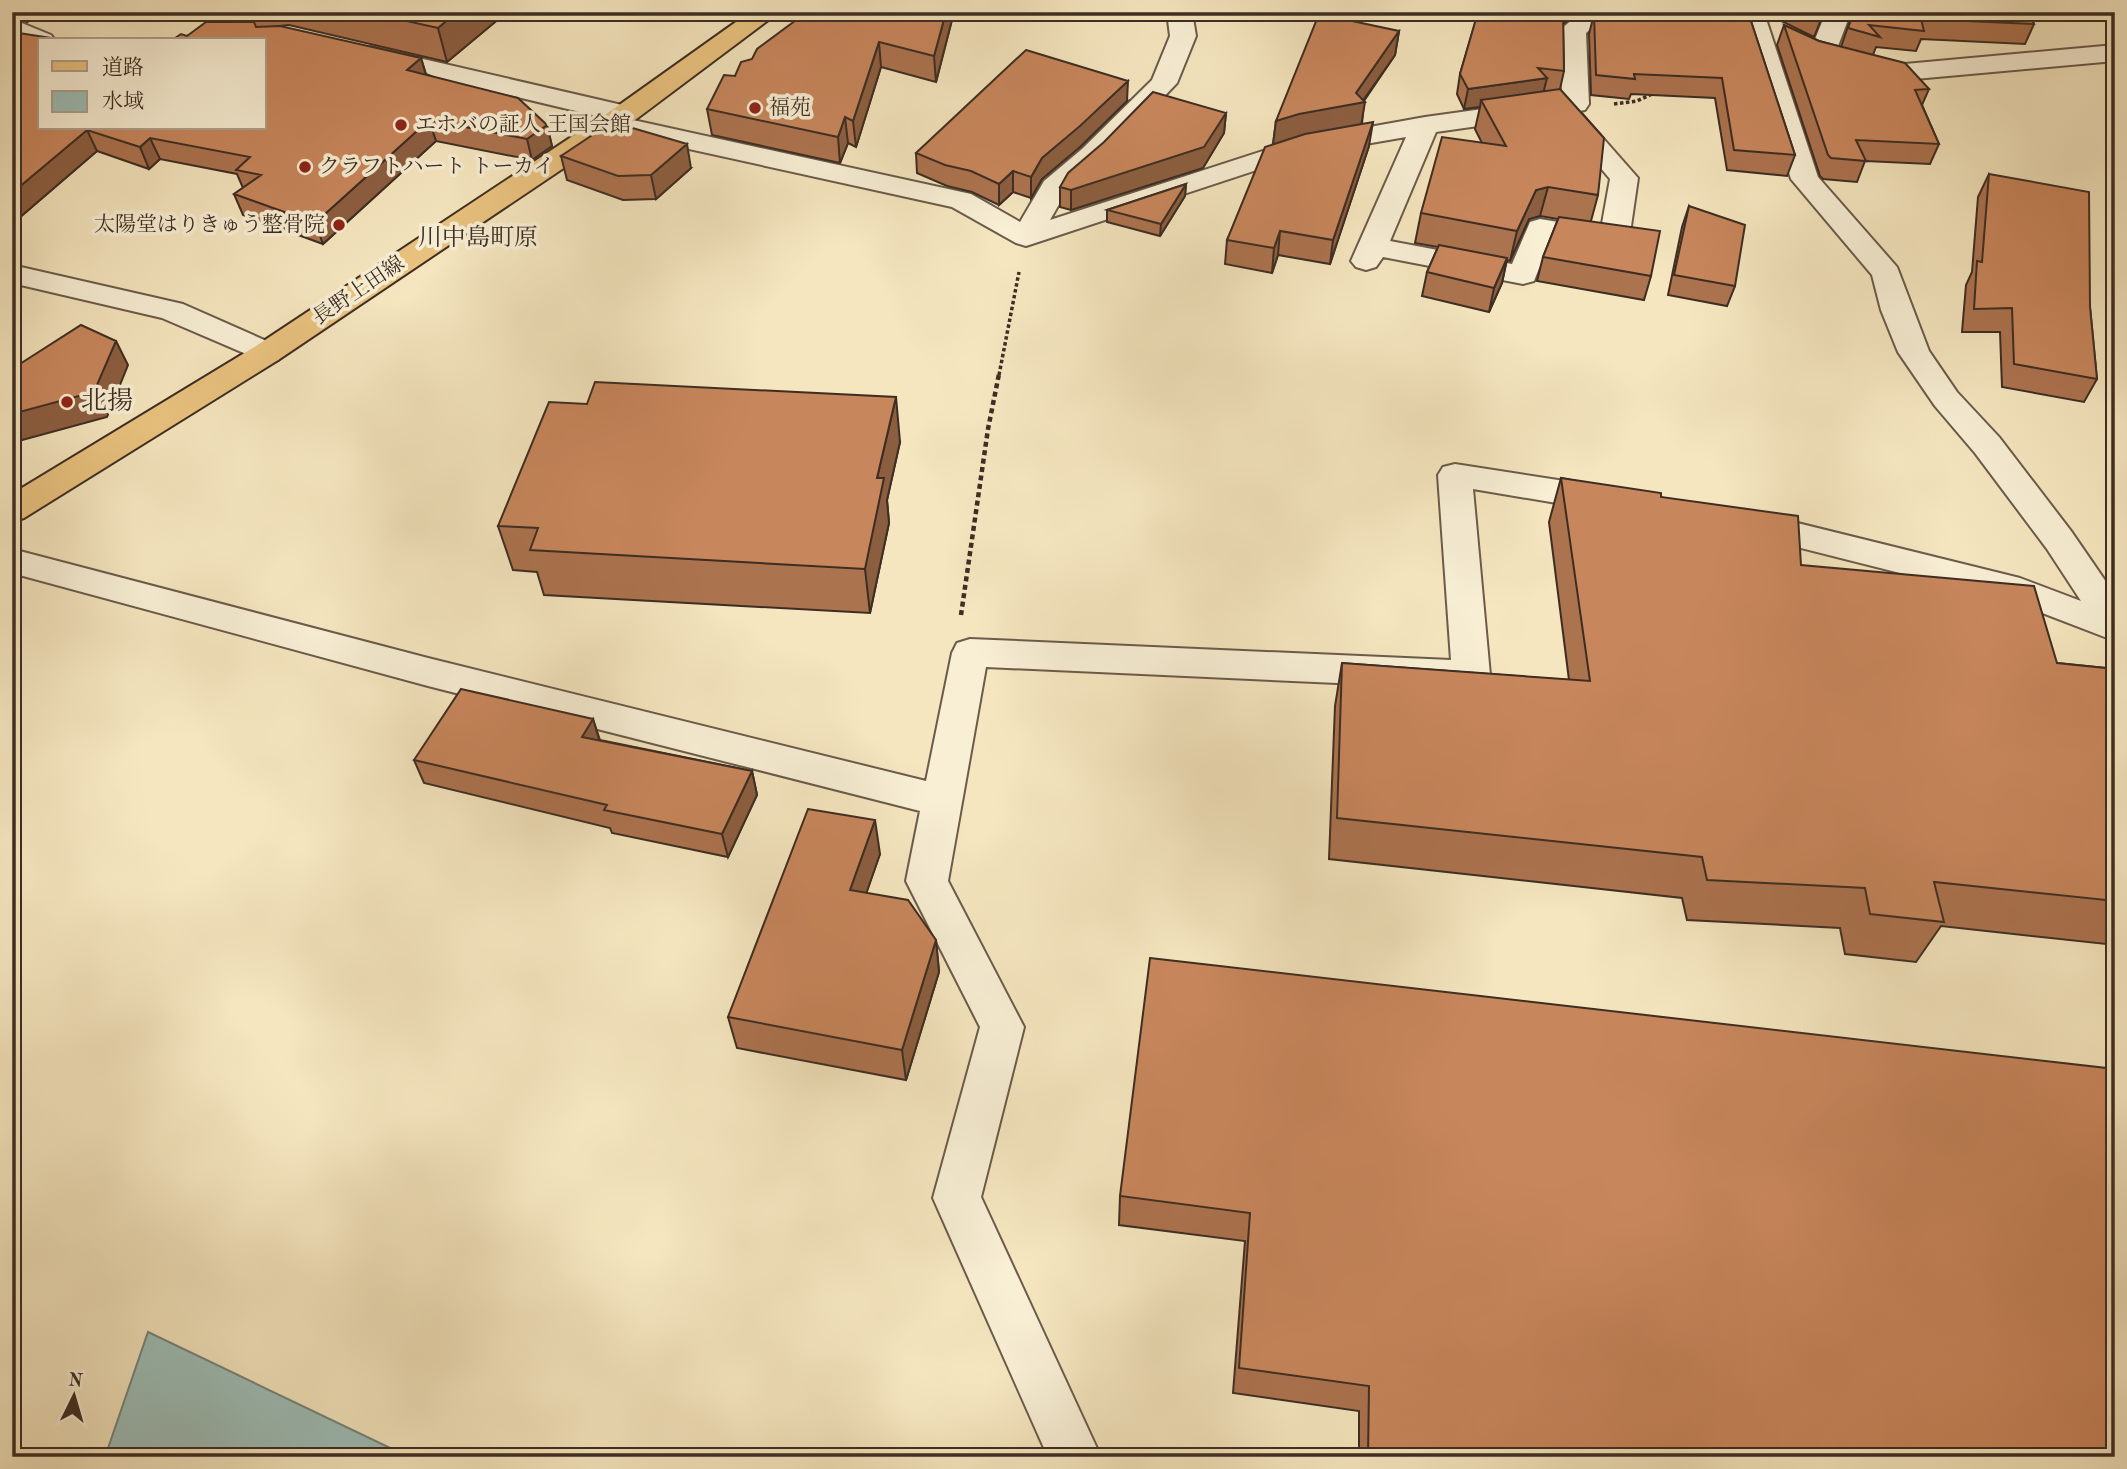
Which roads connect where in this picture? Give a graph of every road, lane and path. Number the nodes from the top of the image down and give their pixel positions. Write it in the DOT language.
graph roads {
  1 [pos="767,12"];
  2 [pos="1179,12"];
  3 [pos="1598,12"];
  4 [pos="1839,12"];
  5 [pos="1747,17"];
  6 [pos="12,27"];
  7 [pos="38,38"];
  8 [pos="341,48"];
  9 [pos="2115,53"];
  10 [pos="1822,54"];
  11 [pos="1656,92"];
  12 [pos="1569,105"];
  13 [pos="617,118"];
  14 [pos="1425,125"];
  15 [pos="1026,237"];
  16 [pos="12,274"];
  17 [pos="267,353"];
  18 [pos="1645,506"];
  19 [pos="12,510"];
  20 [pos="1712,517"];
  21 [pos="12,561"];
  22 [pos="2115,625"];
  23 [pos="970,653"];
  24 [pos="943,801"];
  25 [pos="1074,1457"];
  1 -- 13 [label="main road, 長野上田線"];
  2 -- 15 [label="street"];
  3 -- 12 [label="street"];
  4 -- 10 [label="street"];
  5 -- 10 [label="street"];
  5 -- 22 [label="street"];
  6 -- 7 [label="street"];
  8 -- 13 [label="street"];
  9 -- 10 [label="street"];
  11 -- 12 [label="path"];
  12 -- 14 [label="street"];
  12 -- 14 [label="street"];
  13 -- 15 [label="street"];
  13 -- 17 [label="main road, 長野上田線"];
  14 -- 15 [label="street"];
  15 -- 23 [label="path"];
  16 -- 17 [label="street"];
  17 -- 19 [label="main road, 長野上田線"];
  18 -- 23 [label="street"];
  20 -- 22 [label="street"];
  21 -- 24 [label="street"];
  23 -- 24 [label="street"];
  24 -- 25 [label="street"];
}
